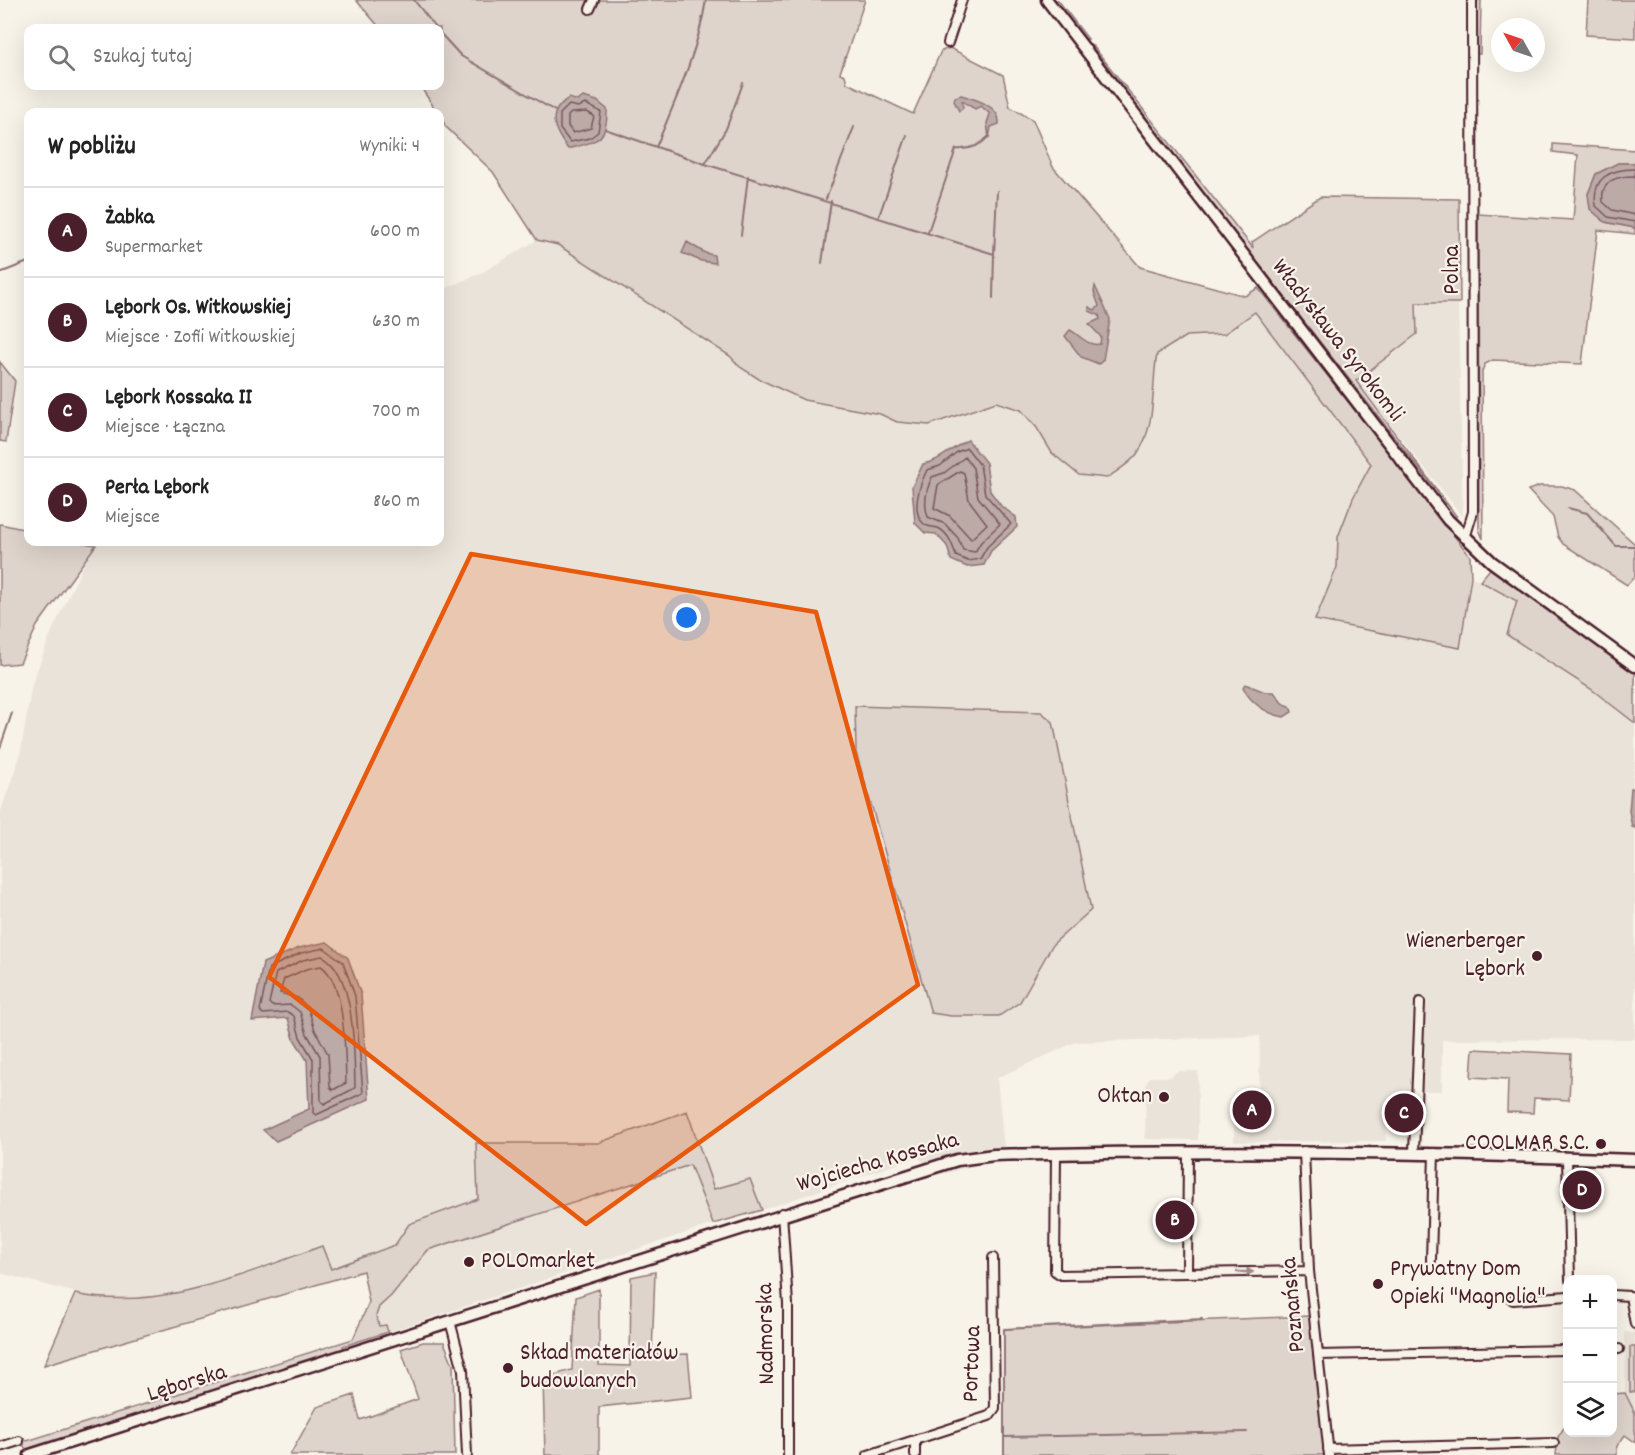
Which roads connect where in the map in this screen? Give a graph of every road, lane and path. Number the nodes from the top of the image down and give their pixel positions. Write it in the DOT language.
graph roads {
  1 [pos="594,0"];
  2 [pos="962,0"];
  3 [pos="1047,0"];
  4 [pos="1472,0"];
  5 [pos="590,9"];
  6 [pos="948,43"];
  7 [pos="1465,538"];
  8 [pos="1635,666"];
  9 [pos="1420,1002"];
  10 [pos="1304,1151"];
  11 [pos="1414,1152"];
  12 [pos="1188,1153"];
  13 [pos="1434,1153"];
  14 [pos="1056,1154"];
  15 [pos="1567,1158"];
  16 [pos="1635,1160"];
  17 [pos="782,1214"];
  18 [pos="993,1258"];
  19 [pos="1431,1260"];
  20 [pos="1309,1271"];
  21 [pos="1187,1272"];
  22 [pos="1570,1275"];
  23 [pos="1617,1295"];
  24 [pos="1563,1296"];
  25 [pos="1513,1300"];
  26 [pos="450,1321"];
  27 [pos="1635,1324"];
  28 [pos="1563,1350"];
  29 [pos="357,1353"];
  30 [pos="1318,1354"];
  31 [pos="20,1441"];
  32 [pos="915,1442"];
  33 [pos="1554,1443"];
  34 [pos="0,1447"];
  35 [pos="1328,1452"];
  36 [pos="30,1455"];
  37 [pos="467,1455"];
  38 [pos="788,1455"];
  39 [pos="868,1455"];
  40 [pos="915,1455"];
  1 -- 5 [label="street"];
  2 -- 6 [label="street"];
  3 -- 7 [label="main road, Władysława Syrokomli"];
  4 -- 7 [label="street, Polna"];
  7 -- 8 [label="main road, Władysława Syrokomli"];
  9 -- 11 [label="street"];
  10 -- 11 [label="main road, Wojciecha Kossaka"];
  10 -- 12 [label="main road, Wojciecha Kossaka"];
  10 -- 20 [label="street, Poznańska"];
  11 -- 13 [label="main road, Wojciecha Kossaka"];
  12 -- 14 [label="main road, Wojciecha Kossaka"];
  12 -- 21 [label="street"];
  13 -- 15 [label="main road, Wojciecha Kossaka"];
  13 -- 19 [label="street"];
  14 -- 17 [label="main road, Wojciecha Kossaka"];
  14 -- 21 [label="street"];
  15 -- 16 [label="main road, Wojciecha Kossaka"];
  15 -- 22 [label="street"];
  17 -- 26 [label="main road, Wojciecha Kossaka"];
  17 -- 38 [label="street, Nadmorska"];
  18 -- 32 [label="street, Portowa"];
  21 -- 20 [label="street, one-way"];
  20 -- 30 [label="street, Poznańska"];
  23 -- 27 [label="street"];
  24 -- 25 [label="street"];
  26 -- 29 [label="main road, Wojciecha Kossaka"];
  26 -- 37 [label="street"];
  28 -- 30 [label="street"];
  29 -- 36 [label="main road, Lęborska"];
  30 -- 35 [label="street, Poznańska"];
  31 -- 34 [label="street"];
  32 -- 39 [label="street, Portowa"];
  32 -- 40 [label="street"];
  33 -- 35 [label="street"];
}
